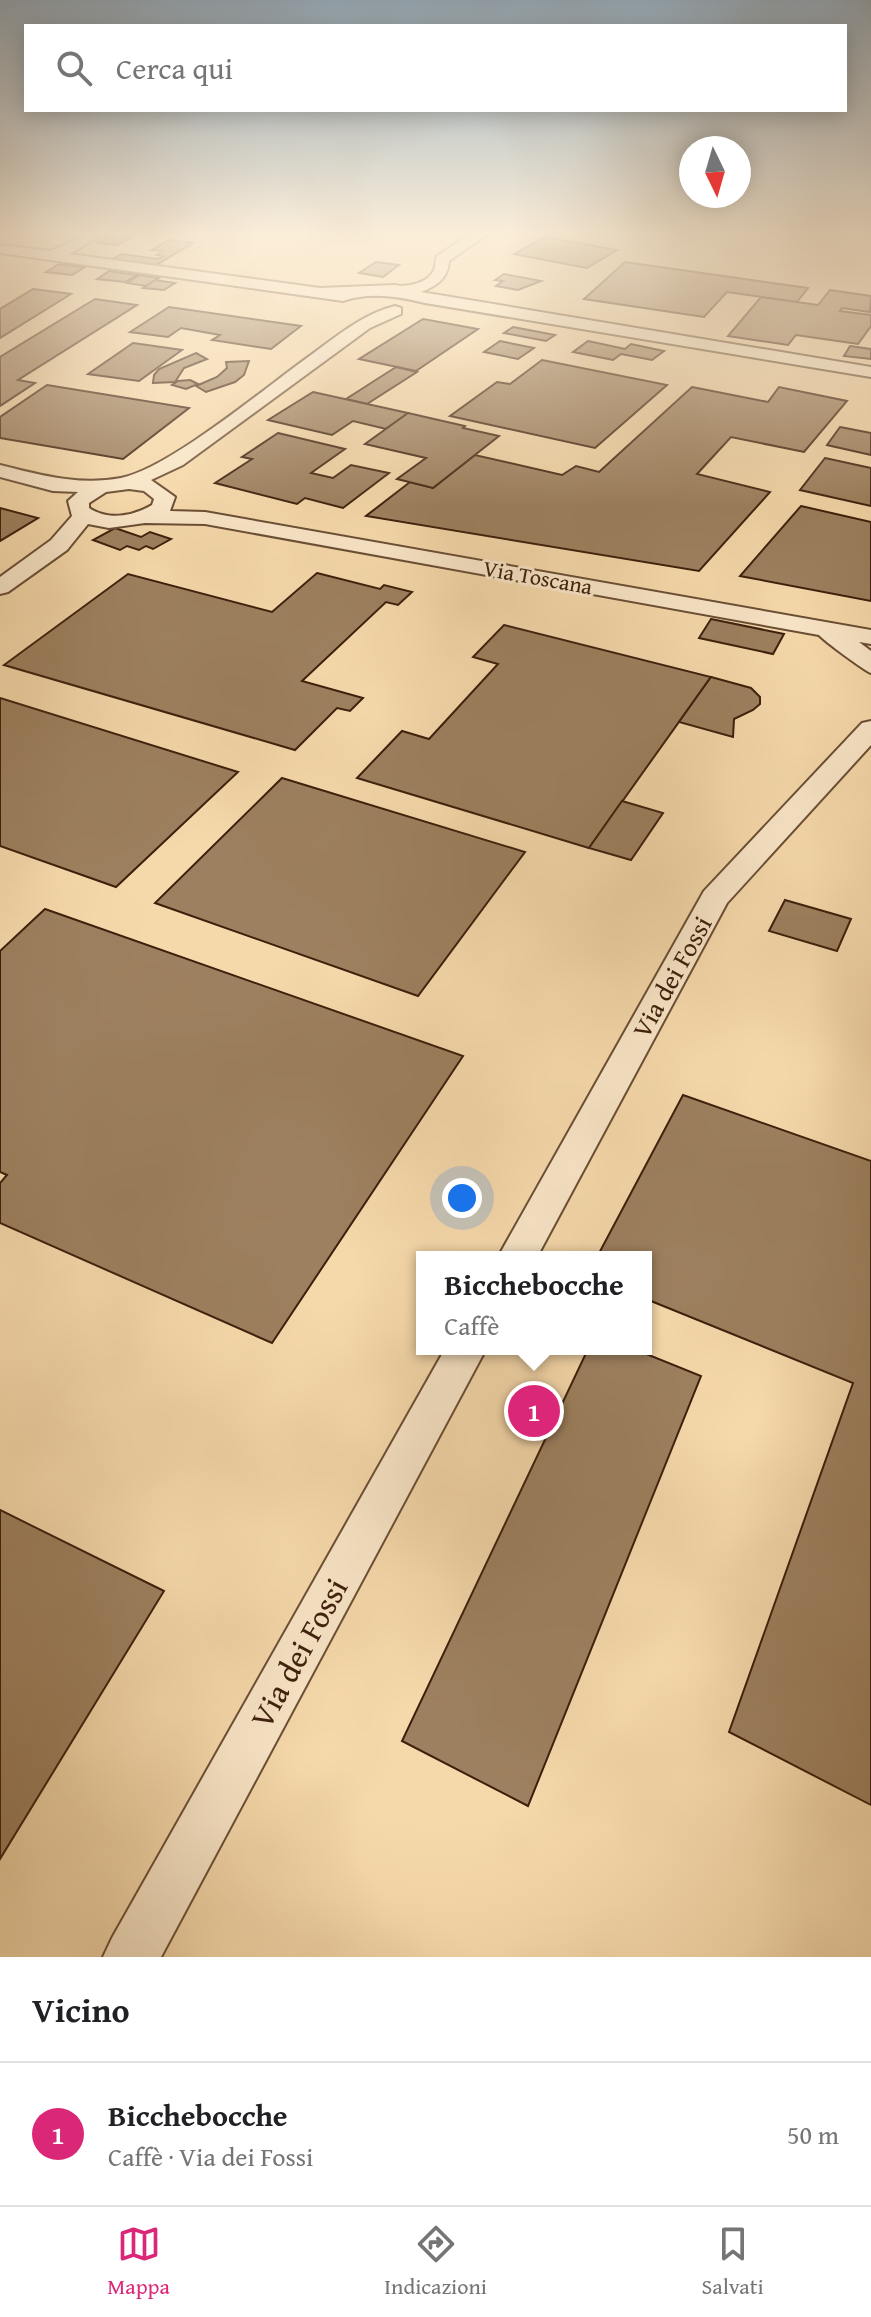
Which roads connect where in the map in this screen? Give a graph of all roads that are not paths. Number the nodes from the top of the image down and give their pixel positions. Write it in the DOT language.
graph roads {
  1 [pos="339,324"];
  2 [pos="588,324"];
  3 [pos="871,372"];
  4 [pos="176,461"];
  5 [pos="0,471"];
  6 [pos="129,483"];
  7 [pos="53,485"];
  8 [pos="100,487"];
  9 [pos="162,496"];
  10 [pos="81,508"];
  11 [pos="143,517"];
  12 [pos="205,518"];
  13 [pos="119,522"];
  14 [pos="59,545"];
  15 [pos="0,587"];
  16 [pos="790,621"];
  17 [pos="867,635"];
  18 [pos="871,666"];
  19 [pos="871,729"];
  20 [pos="520,1251"];
  21 [pos="463,1355"];
  22 [pos="131,1957"];
  1 -- 4 [label="street"];
  2 -- 3 [label="street"];
  4 -- 6 [label="street"];
  4 -- 9 [label="street"];
  5 -- 7 [label="street"];
  6 -- 8 [label="street"];
  6 -- 9 [label="street, Via Toscana"];
  7 -- 8 [label="street"];
  7 -- 10 [label="street"];
  8 -- 10 [label="street"];
  9 -- 11 [label="street"];
  9 -- 12 [label="street, Via Toscana"];
  10 -- 13 [label="street"];
  10 -- 14 [label="street"];
  11 -- 12 [label="street, Via Toscana"];
  11 -- 13 [label="street"];
  12 -- 16 [label="street, Via Toscana"];
  13 -- 14 [label="street"];
  14 -- 15 [label="street"];
  16 -- 17 [label="street, Via Toscana"];
  16 -- 18 [label="street"];
  19 -- 20 [label="street, Via dei Fossi"];
  21 -- 22 [label="street, Via dei Fossi"];
}
